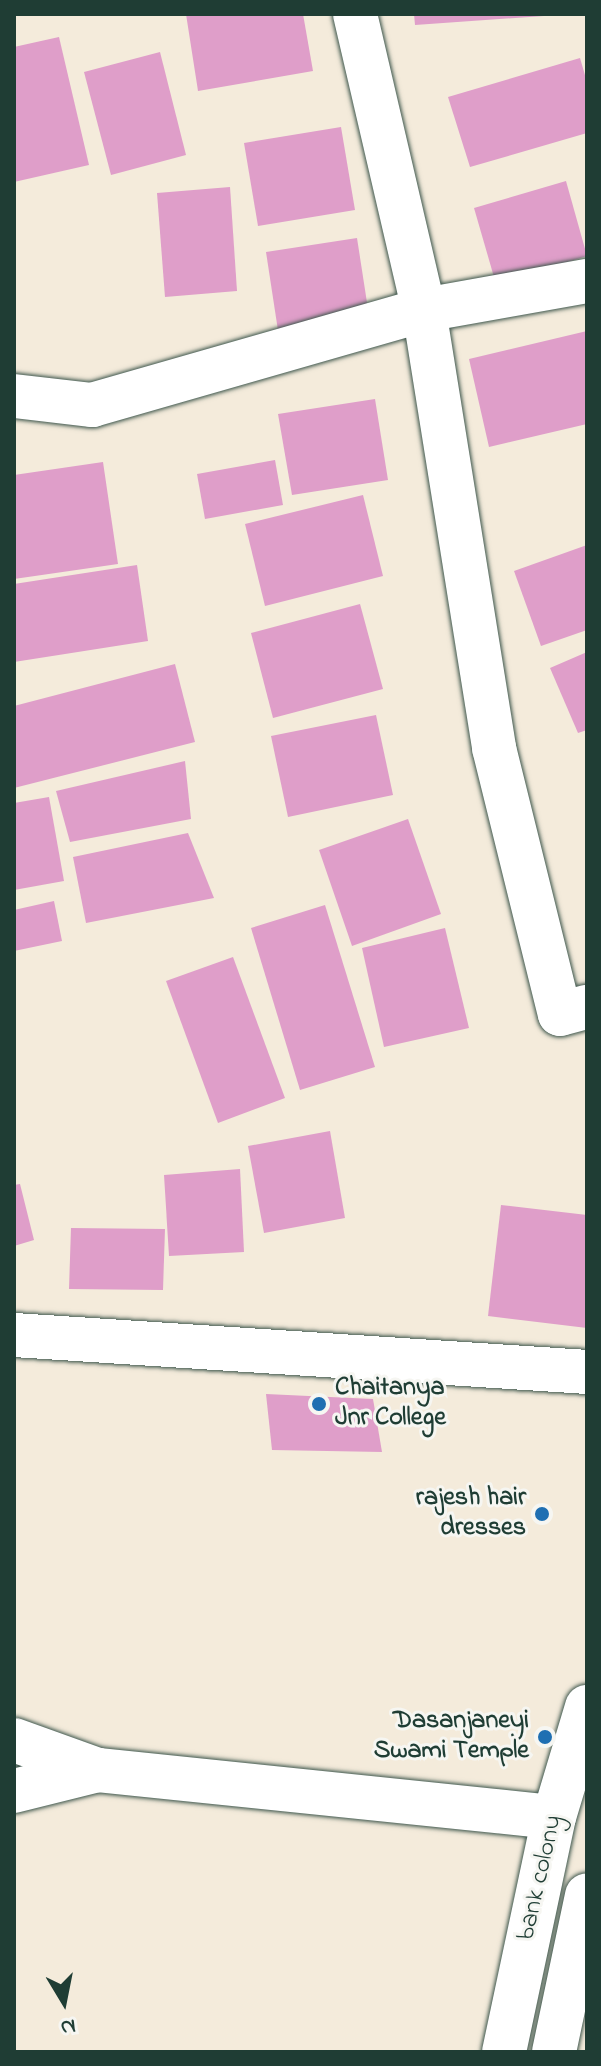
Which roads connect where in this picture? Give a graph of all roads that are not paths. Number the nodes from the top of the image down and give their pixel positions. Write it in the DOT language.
graph roads {
  1 [pos="355,14"];
  2 [pos="587,281"];
  3 [pos="424,310"];
  4 [pos="14,396"];
  5 [pos="587,1007"];
  6 [pos="14,1335"];
  7 [pos="587,1372"];
  8 [pos="587,1707"];
  9 [pos="14,1740"];
  10 [pos="98,1770"];
  11 [pos="577,1774"];
  12 [pos="14,1791"];
  13 [pos="554,1817"];
  14 [pos="587,1895"];
  15 [pos="504,2052"];
  16 [pos="554,2052"];
  1 -- 3 [label="street"];
  2 -- 3 [label="street"];
  3 -- 4 [label="street"];
  3 -- 5 [label="street"];
  6 -- 7 [label="street"];
  8 -- 11 [label="street, bank colony"];
  9 -- 10 [label="street"];
  10 -- 12 [label="street"];
  10 -- 13 [label="street"];
  11 -- 13 [label="street, bank colony"];
  13 -- 15 [label="street, bank colony"];
  14 -- 16 [label="street"];
}
